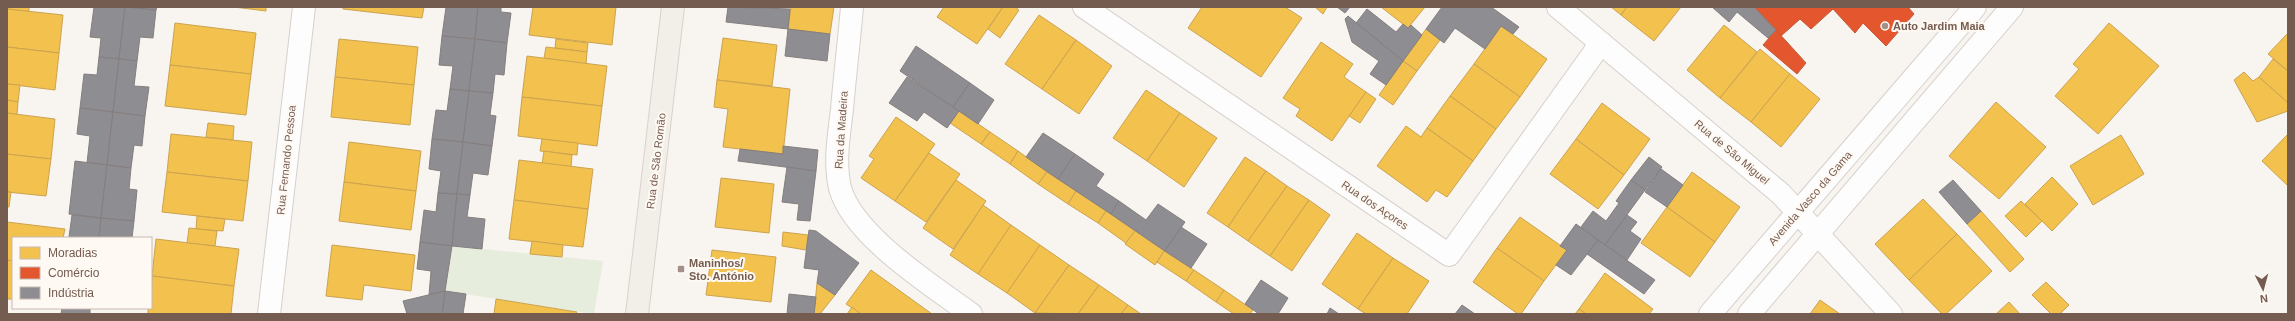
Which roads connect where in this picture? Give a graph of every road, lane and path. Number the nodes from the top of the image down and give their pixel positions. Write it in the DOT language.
graph roads {
  1 [pos="304,7"];
  2 [pos="673,7"];
  3 [pos="852,7"];
  4 [pos="1084,7"];
  5 [pos="1558,7"];
  6 [pos="1975,7"];
  7 [pos="2012,7"];
  8 [pos="1602,43"];
  9 [pos="1911,81"];
  10 [pos="1933,99"];
  11 [pos="1798,212"];
  12 [pos="1818,234"];
  13 [pos="269,314"];
  14 [pos="637,314"];
  15 [pos="971,314"];
  16 [pos="1710,314"];
  17 [pos="1749,314"];
  18 [pos="1891,314"];
  1 -- 13 [label="street, Rua Fernando Pessoa"];
  2 -- 14 [label="main road, Rua de São Romão"];
  3 -- 15 [label="street, Rua da Madeira"];
  4 -- 8 [label="street, Rua dos Açores"];
  5 -- 8 [label="street, Rua de São Miguel"];
  6 -- 9 [label="street, Avenida Vasco da Gama"];
  7 -- 10 [label="street"];
  8 -- 11 [label="street, Rua de São Miguel"];
  9 -- 10 [label="street"];
  9 -- 11 [label="street, Avenida Vasco da Gama"];
  10 -- 12 [label="street"];
  11 -- 12 [label="street, Rua de São Miguel"];
  11 -- 16 [label="street, Avenida Vasco da Gama"];
  12 -- 17 [label="street"];
  12 -- 18 [label="street, Rua de São Miguel"];
}
